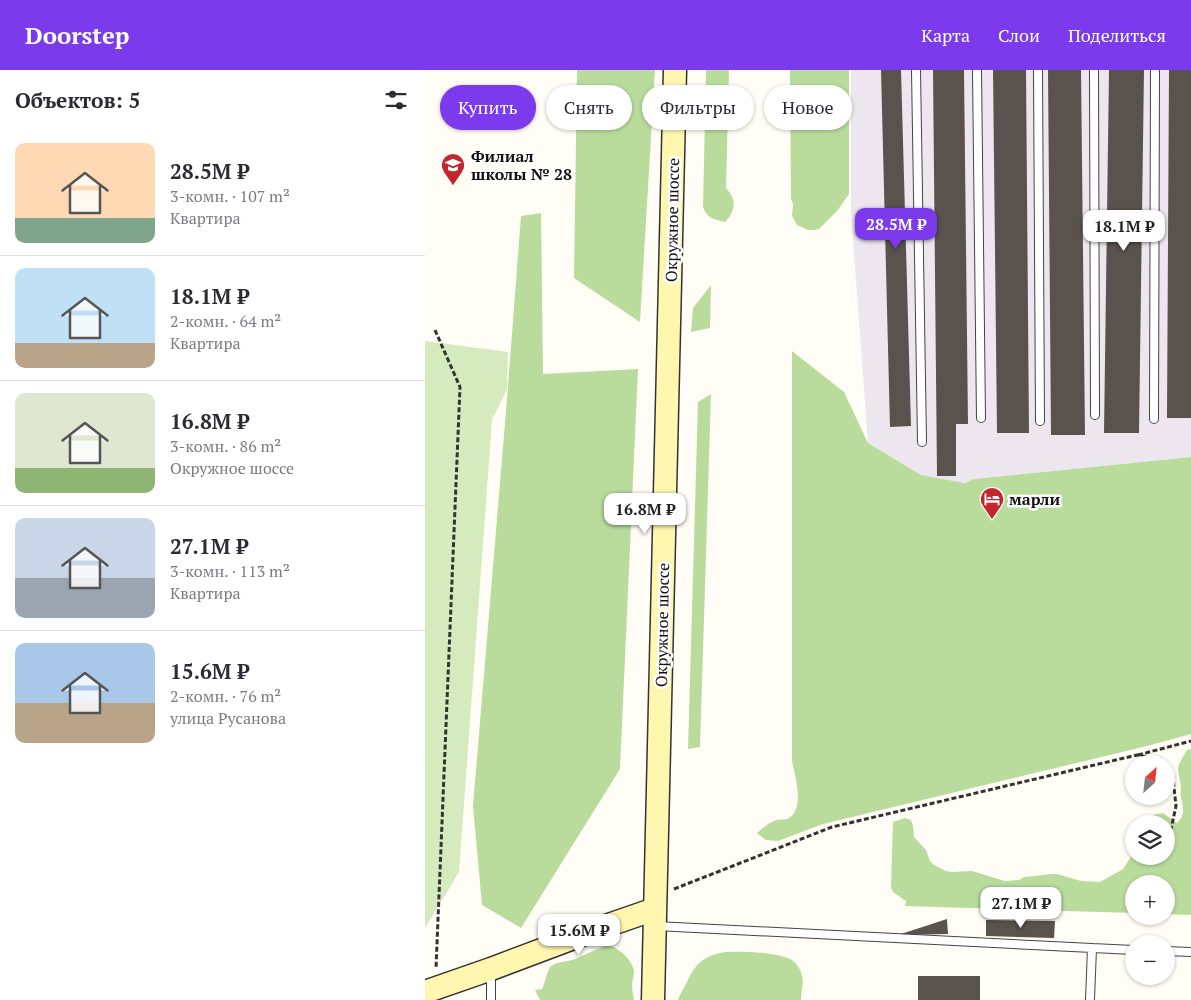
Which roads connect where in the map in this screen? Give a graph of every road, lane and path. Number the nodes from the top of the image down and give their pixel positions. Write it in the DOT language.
graph roads {
  1 [pos="675,70"];
  2 [pos="916,70"];
  3 [pos="977,70"];
  4 [pos="1038,70"];
  5 [pos="1094,70"];
  6 [pos="1155,70"];
  7 [pos="435,330"];
  8 [pos="1095,415"];
  9 [pos="981,418"];
  10 [pos="1154,419"];
  11 [pos="1040,420"];
  12 [pos="922,442"];
  13 [pos="1191,741"];
  14 [pos="1137,755"];
  15 [pos="1125,758"];
  16 [pos="1175,797"];
  17 [pos="1174,815"];
  18 [pos="655,910"];
  19 [pos="1092,948"];
  20 [pos="1125,950"];
  21 [pos="1175,951"];
  22 [pos="1191,952"];
  23 [pos="491,969"];
  24 [pos="430,990"];
  25 [pos="491,1000"];
  26 [pos="653,1000"];
  27 [pos="1090,1000"];
  1 -- 18 [label="main road, Окружное шоссе"];
  2 -- 12 [label="lane"];
  3 -- 9 [label="lane"];
  4 -- 11 [label="lane"];
  5 -- 8 [label="lane"];
  6 -- 10 [label="lane"];
  7 -- 24 [label="path"];
  13 -- 14 [label="path"];
  15 -- 18 [label="path"];
  16 -- 17 [label="path"];
  18 -- 19 [label="lane"];
  18 -- 23 [label="main road"];
  18 -- 26 [label="main road, Окружное шоссе"];
  19 -- 20 [label="lane"];
  19 -- 27 [label="lane"];
  21 -- 22 [label="lane"];
  23 -- 24 [label="main road"];
  23 -- 25 [label="lane"];
}
